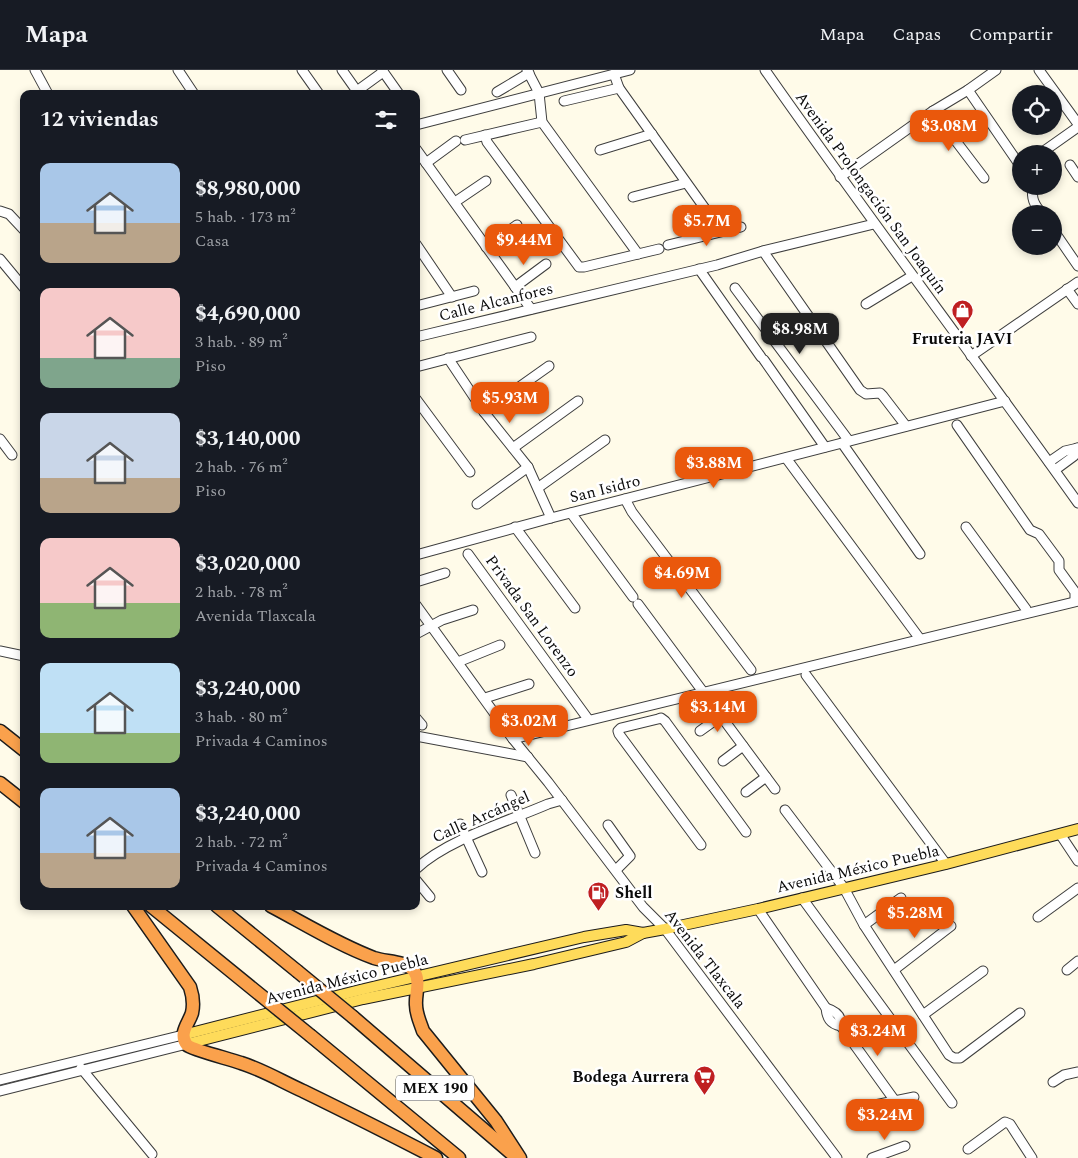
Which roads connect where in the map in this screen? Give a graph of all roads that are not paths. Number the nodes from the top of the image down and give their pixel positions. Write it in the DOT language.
graph roads {
  1 [pos="35,70"];
  2 [pos="178,70"];
  3 [pos="302,70"];
  4 [pos="342,70"];
  5 [pos="447,70"];
  6 [pos="630,70"];
  7 [pos="764,70"];
  8 [pos="996,70"];
  9 [pos="1039,70"];
  10 [pos="383,71"];
  11 [pos="528,71"];
  12 [pos="616,82"];
  13 [pos="46,90"];
  14 [pos="191,90"];
  15 [pos="316,90"];
  16 [pos="359,90"];
  17 [pos="361,90"];
  18 [pos="396,90"];
  19 [pos="461,90"];
  20 [pos="968,90"];
  21 [pos="498,92"];
  22 [pos="539,93"];
  23 [pos="564,101"];
  24 [pos="933,111"];
  25 [pos="542,122"];
  26 [pos="420,124"];
  27 [pos="1078,125"];
  28 [pos="652,134"];
  29 [pos="485,135"];
  30 [pos="1052,145"];
  31 [pos="600,150"];
  32 [pos="1012,154"];
  33 [pos="420,155"];
  34 [pos="426,163"];
  35 [pos="1070,165"];
  36 [pos="840,177"];
  37 [pos="1078,177"];
  38 [pos="984,178"];
  39 [pos="486,181"];
  40 [pos="686,183"];
  41 [pos="633,197"];
  42 [pos="455,202"];
  43 [pos="0,211"];
  44 [pos="874,224"];
  45 [pos="517,225"];
  46 [pos="20,226"];
  47 [pos="741,227"];
  48 [pos="722,232"];
  49 [pos="1062,243"];
  50 [pos="668,245"];
  51 [pos="486,247"];
  52 [pos="659,249"];
  53 [pos="420,250"];
  54 [pos="763,251"];
  55 [pos="638,254"];
  56 [pos="0,260"];
  57 [pos="546,264"];
  58 [pos="1078,266"];
  59 [pos="699,269"];
  60 [pos="912,276"];
  61 [pos="1078,282"];
  62 [pos="20,283"];
  63 [pos="515,287"];
  64 [pos="735,288"];
  65 [pos="1067,289"];
  66 [pos="474,291"];
  67 [pos="452,297"];
  68 [pos="866,304"];
  69 [pos="1078,304"];
  70 [pos="420,305"];
  71 [pos="531,309"];
  72 [pos="420,337"];
  73 [pos="531,337"];
  74 [pos="971,356"];
  75 [pos="448,358"];
  76 [pos="420,366"];
  77 [pos="549,366"];
  78 [pos="578,401"];
  79 [pos="1005,401"];
  80 [pos="420,404"];
  81 [pos="484,412"];
  82 [pos="957,425"];
  83 [pos="906,426"];
  84 [pos="0,439"];
  85 [pos="605,440"];
  86 [pos="846,442"];
  87 [pos="513,448"];
  88 [pos="825,448"];
  89 [pos="1075,452"];
  90 [pos="12,455"];
  91 [pos="786,458"];
  92 [pos="1049,462"];
  93 [pos="528,467"];
  94 [pos="1055,470"];
  95 [pos="470,472"];
  96 [pos="538,487"];
  97 [pos="624,499"];
  98 [pos="1078,502"];
  99 [pos="477,504"];
  100 [pos="571,513"];
  101 [pos="551,518"];
  102 [pos="516,527"];
  103 [pos="966,527"];
  104 [pos="420,554"];
  105 [pos="468,554"];
  106 [pos="920,554"];
  107 [pos="445,573"];
  108 [pos="420,581"];
  109 [pos="1077,601"];
  110 [pos="575,608"];
  111 [pos="473,610"];
  112 [pos="420,611"];
  113 [pos="1027,613"];
  114 [pos="430,625"];
  115 [pos="420,631"];
  116 [pos="920,639"];
  117 [pos="500,645"];
  118 [pos="0,651"];
  119 [pos="20,655"];
  120 [pos="458,662"];
  121 [pos="751,670"];
  122 [pos="806,675"];
  123 [pos="528,684"];
  124 [pos="702,691"];
  125 [pos="485,698"];
  126 [pos="632,709"];
  127 [pos="721,716"];
  128 [pos="588,719"];
  129 [pos="637,724"];
  130 [pos="0,731"];
  131 [pos="700,731"];
  132 [pos="420,737"];
  133 [pos="513,738"];
  134 [pos="743,746"];
  135 [pos="20,747"];
  136 [pos="528,757"];
  137 [pos="723,761"];
  138 [pos="766,777"];
  139 [pos="0,783"];
  140 [pos="775,789"];
  141 [pos="746,792"];
  142 [pos="511,795"];
  143 [pos="20,799"];
  144 [pos="562,800"];
  145 [pos="784,810"];
  146 [pos="521,816"];
  147 [pos="460,824"];
  148 [pos="608,825"];
  149 [pos="1078,829"];
  150 [pos="746,832"];
  151 [pos="1060,834"];
  152 [pos="466,838"];
  153 [pos="701,845"];
  154 [pos="535,853"];
  155 [pos="1077,857"];
  156 [pos="946,864"];
  157 [pos="420,866"];
  158 [pos="616,870"];
  159 [pos="482,872"];
  160 [pos="420,885"];
  161 [pos="844,888"];
  162 [pos="1078,888"];
  163 [pos="430,897"];
  164 [pos="802,898"];
  165 [pos="901,898"];
  166 [pos="758,909"];
  167 [pos="136,910"];
  168 [pos="156,910"];
  169 [pos="222,910"];
  170 [pos="278,910"];
  171 [pos="1038,917"];
  172 [pos="864,925"];
  173 [pos="951,926"];
  174 [pos="665,929"];
  175 [pos="1078,961"];
  176 [pos="894,970"];
  177 [pos="1067,970"];
  178 [pos="983,971"];
  179 [pos="417,983"];
  180 [pos="1020,1014"];
  181 [pos="923,1015"];
  182 [pos="185,1039"];
  183 [pos="78,1061"];
  184 [pos="82,1071"];
  185 [pos="1078,1072"];
  186 [pos="0,1080"];
  187 [pos="1054,1082"];
  188 [pos="0,1091"];
  189 [pos="914,1097"];
  190 [pos="895,1101"];
  191 [pos="952,1103"];
  192 [pos="875,1105"];
  193 [pos="905,1146"];
  194 [pos="968,1149"];
  195 [pos="152,1154"];
  196 [pos="436,1158"];
  197 [pos="459,1158"];
  198 [pos="518,1158"];
  199 [pos="837,1158"];
  200 [pos="872,1158"];
  201 [pos="1032,1158"];
  1 -- 13 [label="street"];
  2 -- 14 [label="street"];
  3 -- 15 [label="street"];
  4 -- 16 [label="street"];
  5 -- 19 [label="street"];
  6 -- 12 [label="street"];
  7 -- 36 [label="street, Avenida Prolongación San Joaquín"];
  8 -- 20 [label="street"];
  9 -- 27 [label="street"];
  10 -- 17 [label="street"];
  10 -- 18 [label="street"];
  11 -- 21 [label="street"];
  11 -- 22 [label="street"];
  12 -- 22 [label="street"];
  12 -- 23 [label="street"];
  12 -- 28 [label="street"];
  20 -- 24 [label="street"];
  20 -- 32 [label="street"];
  22 -- 25 [label="street"];
  22 -- 26 [label="street"];
  24 -- 36 [label="street"];
  24 -- 38 [label="street"];
  25 -- 29 [label="street"];
  25 -- 55 [label="street"];
  27 -- 30 [label="street"];
  28 -- 31 [label="street"];
  28 -- 40 [label="street"];
  29 -- 34 [label="street"];
  29 -- 55 [label="street"];
  33 -- 34 [label="street"];
  34 -- 42 [label="street"];
  35 -- 37 [label="street"];
  36 -- 44 [label="street, Avenida Prolongación San Joaquín"];
  39 -- 42 [label="street"];
  40 -- 41 [label="street"];
  40 -- 48 [label="street"];
  42 -- 51 [label="street"];
  43 -- 46 [label="street"];
  44 -- 54 [label="street, Calle Alcanfores"];
  44 -- 60 [label="street, Avenida Prolongación San Joaquín"];
  45 -- 51 [label="street"];
  47 -- 48 [label="street"];
  48 -- 50 [label="street"];
  49 -- 58 [label="street"];
  51 -- 63 [label="street"];
  52 -- 55 [label="street"];
  53 -- 67 [label="street"];
  54 -- 59 [label="street, Calle Alcanfores"];
  54 -- 83 [label="street"];
  56 -- 62 [label="street"];
  57 -- 63 [label="street"];
  59 -- 71 [label="street, Calle Alcanfores"];
  59 -- 88 [label="street"];
  60 -- 68 [label="street"];
  60 -- 74 [label="street, Avenida Prolongación San Joaquín"];
  61 -- 65 [label="street"];
  63 -- 71 [label="street"];
  64 -- 86 [label="street"];
  65 -- 69 [label="street"];
  65 -- 74 [label="street"];
  66 -- 67 [label="street"];
  67 -- 70 [label="street"];
  71 -- 72 [label="street, Calle Alcanfores"];
  73 -- 75 [label="street"];
  74 -- 79 [label="street, Avenida Prolongación San Joaquín"];
  75 -- 76 [label="street"];
  75 -- 81 [label="street"];
  77 -- 81 [label="street"];
  78 -- 87 [label="street"];
  79 -- 83 [label="street, San Isidro"];
  79 -- 92 [label="street, Avenida Prolongación San Joaquín"];
  80 -- 95 [label="street"];
  81 -- 87 [label="street"];
  82 -- 109 [label="street"];
  83 -- 86 [label="street, San Isidro"];
  84 -- 90 [label="street"];
  85 -- 96 [label="street"];
  86 -- 88 [label="street, San Isidro"];
  86 -- 106 [label="street"];
  87 -- 93 [label="street"];
  88 -- 91 [label="street, San Isidro"];
  89 -- 92 [label="street"];
  89 -- 94 [label="street"];
  91 -- 97 [label="street, San Isidro"];
  91 -- 116 [label="street"];
  92 -- 94 [label="street, Avenida Prolongación San Joaquín"];
  93 -- 96 [label="street"];
  93 -- 99 [label="street"];
  94 -- 98 [label="street, Avenida Prolongación San Joaquín"];
  96 -- 101 [label="street"];
  97 -- 100 [label="street, San Isidro"];
  97 -- 121 [label="street"];
  100 -- 101 [label="street, San Isidro"];
  100 -- 124 [label="street"];
  101 -- 102 [label="street, San Isidro"];
  102 -- 104 [label="street, San Isidro"];
  102 -- 110 [label="street"];
  103 -- 113 [label="street"];
  105 -- 128 [label="street, Privada San Lorenzo"];
  107 -- 108 [label="street"];
  109 -- 113 [label="street"];
  111 -- 114 [label="street"];
  112 -- 114 [label="street, Avenida Tlaxcala"];
  113 -- 116 [label="street"];
  114 -- 115 [label="street"];
  114 -- 120 [label="street, Avenida Tlaxcala"];
  116 -- 124 [label="street"];
  117 -- 120 [label="street"];
  118 -- 119 [label="street"];
  120 -- 125 [label="street, Avenida Tlaxcala"];
  122 -- 156 [label="street"];
  123 -- 125 [label="street"];
  124 -- 126 [label="street"];
  124 -- 127 [label="street"];
  125 -- 133 [label="street, Avenida Tlaxcala"];
  126 -- 128 [label="street"];
  126 -- 129 [label="street"];
  127 -- 131 [label="street"];
  127 -- 134 [label="street"];
  128 -- 133 [label="street"];
  129 -- 150 [label="street"];
  129 -- 153 [label="street"];
  130 -- 135 [label="highway"];
  132 -- 136 [label="street"];
  133 -- 136 [label="street, Avenida Tlaxcala"];
  134 -- 137 [label="street"];
  134 -- 138 [label="street"];
  136 -- 144 [label="street, Avenida Tlaxcala"];
  138 -- 140 [label="street"];
  138 -- 141 [label="street"];
  139 -- 143 [label="highway"];
  142 -- 146 [label="street"];
  144 -- 146 [label="street, Calle Arcángel"];
  144 -- 158 [label="street, Avenida Tlaxcala"];
  145 -- 161 [label="street"];
  146 -- 152 [label="street, Calle Arcángel"];
  146 -- 154 [label="street"];
  147 -- 152 [label="street"];
  148 -- 158 [label="street"];
  149 -- 151 [label="main road, Avenida México Puebla"];
  151 -- 155 [label="street"];
  151 -- 156 [label="main road, Avenida México Puebla"];
  152 -- 157 [label="street, Calle Arcángel"];
  152 -- 159 [label="street"];
  156 -- 161 [label="main road, Avenida México Puebla"];
  158 -- 174 [label="street, Avenida Tlaxcala"];
  160 -- 163 [label="street"];
  161 -- 164 [label="main road, Avenida México Puebla"];
  161 -- 172 [label="street"];
  162 -- 171 [label="street"];
  164 -- 166 [label="main road, Avenida México Puebla"];
  164 -- 191 [label="street"];
  165 -- 172 [label="street"];
  166 -- 174 [label="main road, Avenida México Puebla"];
  166 -- 190 [label="street"];
  167 -- 182 [label="highway"];
  168 -- 197 [label="highway, MEX 190, bridge"];
  169 -- 198 [label="highway, MEX 190, bridge"];
  170 -- 179 [label="highway"];
  172 -- 176 [label="street"];
  173 -- 176 [label="street"];
  174 -- 179 [label="main road, Avenida México Puebla"];
  174 -- 199 [label="street, Avenida Tlaxcala"];
  175 -- 177 [label="street"];
  176 -- 181 [label="street"];
  178 -- 181 [label="street"];
  179 -- 182 [label="main road, Avenida México Puebla"];
  179 -- 198 [label="highway"];
  180 -- 181 [label="street"];
  182 -- 183 [label="street, Avenida México Puebla"];
  182 -- 184 [label="street, Avenida México Puebla"];
  182 -- 196 [label="highway"];
  183 -- 184 [label="street"];
  183 -- 186 [label="street, Avenida México Puebla"];
  184 -- 188 [label="street, Avenida México Puebla"];
  184 -- 195 [label="street"];
  185 -- 187 [label="street"];
  189 -- 190 [label="street"];
  190 -- 192 [label="street"];
  193 -- 200 [label="street"];
  194 -- 201 [label="street"];
}
